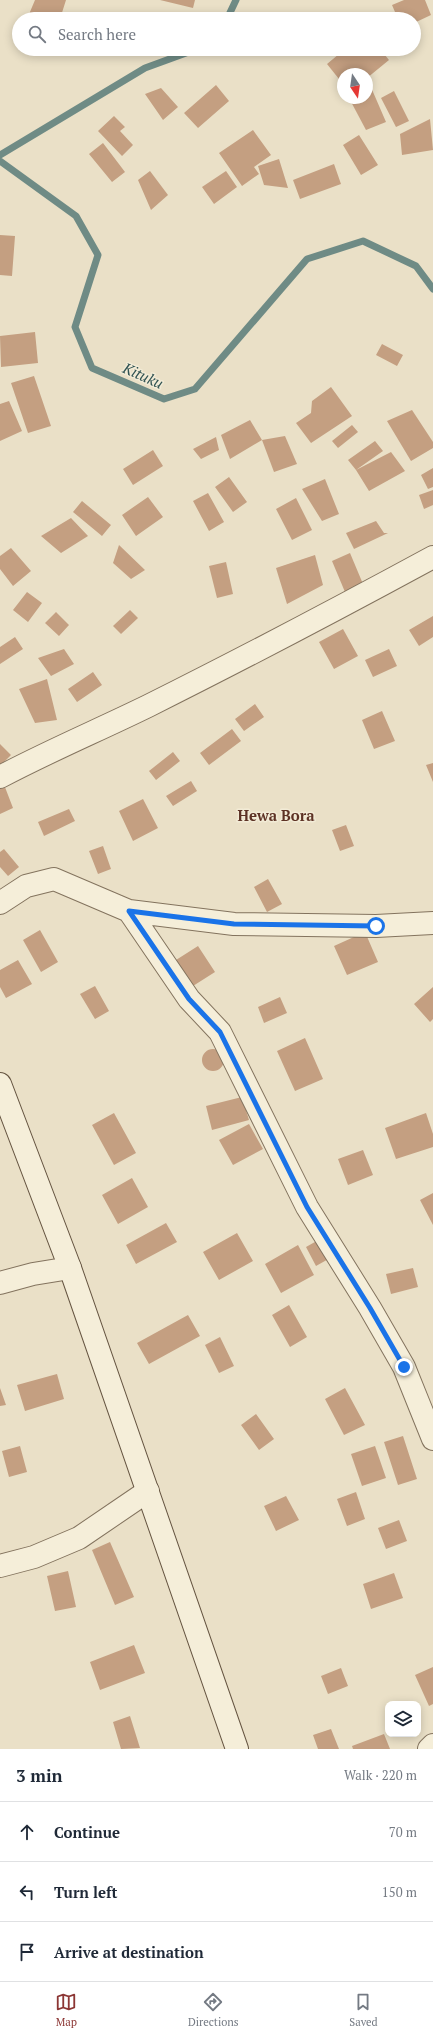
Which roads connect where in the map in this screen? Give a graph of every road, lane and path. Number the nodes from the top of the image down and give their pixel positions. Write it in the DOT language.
graph roads {
  1 [pos="433,557"];
  2 [pos="0,777"];
  3 [pos="0,903"];
  4 [pos="129,911"];
  5 [pos="433,923"];
  6 [pos="0,1084"];
  7 [pos="70,1268"];
  8 [pos="0,1283"];
  9 [pos="433,1439"];
  10 [pos="148,1491"];
  11 [pos="0,1566"];
  12 [pos="433,1745"];
  13 [pos="237,1749"];
  14 [pos="429,1749"];
  1 -- 2 [label="street"];
  3 -- 4 [label="street"];
  4 -- 5 [label="street"];
  4 -- 9 [label="street"];
  6 -- 7 [label="street"];
  7 -- 8 [label="street"];
  7 -- 10 [label="street"];
  10 -- 11 [label="street"];
  10 -- 13 [label="street"];
  12 -- 14 [label="street"];
}
